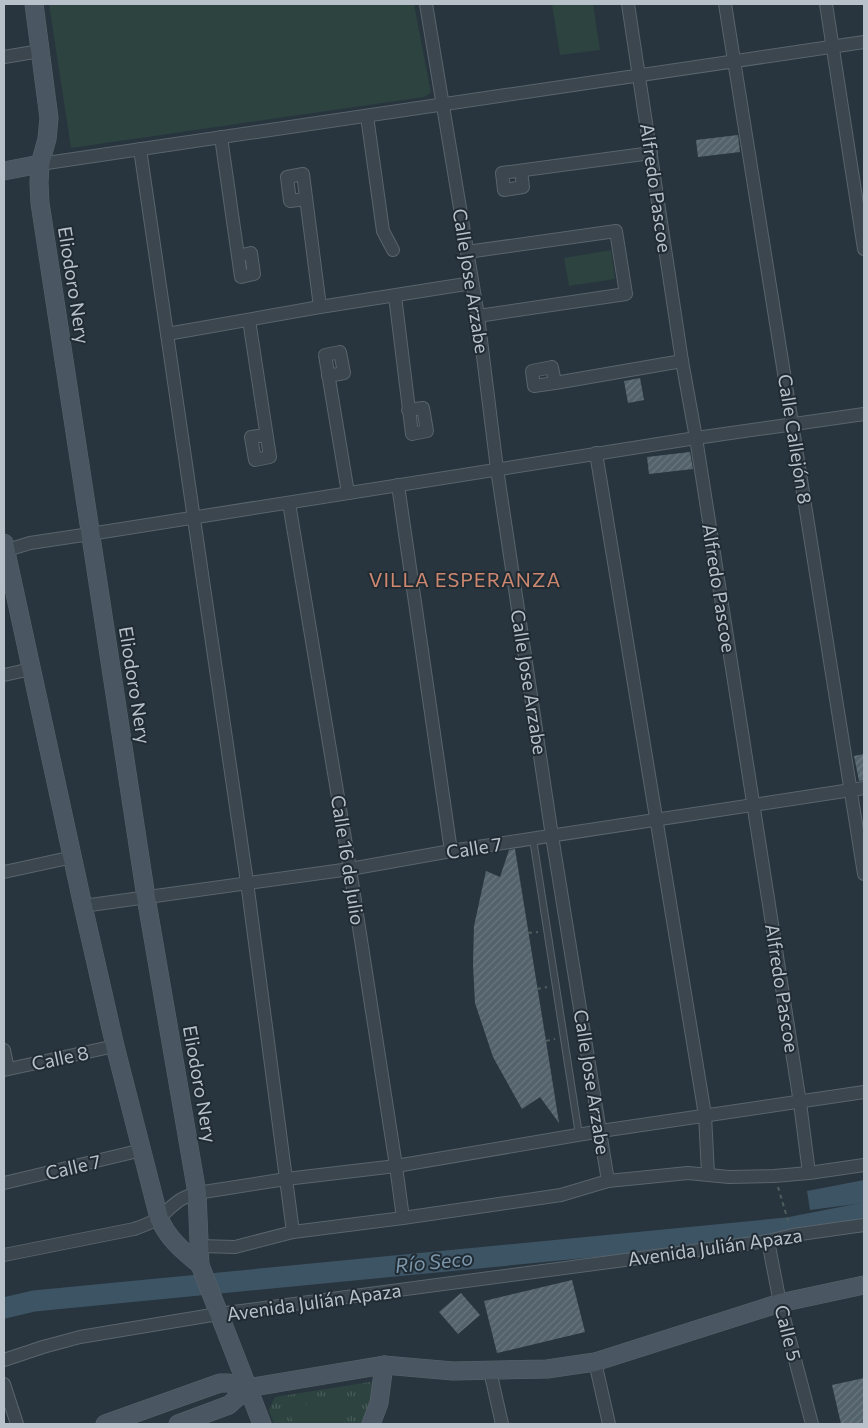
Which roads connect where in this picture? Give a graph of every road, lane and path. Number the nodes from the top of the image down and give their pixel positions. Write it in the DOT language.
graph roads {
  1 [pos="34,4"];
  2 [pos="426,4"];
  3 [pos="628,4"];
  4 [pos="725,4"];
  5 [pos="826,4"];
  6 [pos="864,42"];
  7 [pos="833,46"];
  8 [pos="40,52"];
  9 [pos="4,57"];
  10 [pos="734,61"];
  11 [pos="639,75"];
  12 [pos="444,104"];
  13 [pos="367,116"];
  14 [pos="222,137"];
  15 [pos="140,149"];
  16 [pos="651,153"];
  17 [pos="40,164"];
  18 [pos="4,171"];
  19 [pos="521,171"];
  20 [pos="306,199"];
  21 [pos="864,249"];
  22 [pos="393,250"];
  23 [pos="467,252"];
  24 [pos="238,256"];
  25 [pos="472,283"];
  26 [pos="395,296"];
  27 [pos="320,307"];
  28 [pos="478,316"];
  29 [pos="249,320"];
  30 [pos="167,334"];
  31 [pos="682,360"];
  32 [pos="328,376"];
  33 [pos="555,383"];
  34 [pos="408,410"];
  35 [pos="864,414"];
  36 [pos="792,424"];
  37 [pos="266,435"];
  38 [pos="696,438"];
  39 [pos="596,454"];
  40 [pos="497,469"];
  41 [pos="398,484"];
  42 [pos="348,493"];
  43 [pos="289,503"];
  44 [pos="192,518"];
  45 [pos="90,534"];
  46 [pos="4,548"];
  47 [pos="31,668"];
  48 [pos="4,675"];
  49 [pos="864,788"];
  50 [pos="850,790"];
  51 [pos="752,805"];
  52 [pos="656,819"];
  53 [pos="552,836"];
  54 [pos="533,839"];
  55 [pos="451,851"];
  56 [pos="73,857"];
  57 [pos="350,869"];
  58 [pos="4,872"];
  59 [pos="864,874"];
  60 [pos="247,882"];
  61 [pos="146,897"];
  62 [pos="83,906"];
  63 [pos="115,1046"];
  64 [pos="4,1050"];
  65 [pos="6,1070"];
  66 [pos="864,1092"];
  67 [pos="800,1102"];
  68 [pos="705,1115"];
  69 [pos="601,1131"];
  70 [pos="579,1135"];
  71 [pos="142,1150"];
  72 [pos="864,1165"];
  73 [pos="396,1166"];
  74 [pos="809,1173"];
  75 [pos="708,1174"];
  76 [pos="774,1176"];
  77 [pos="286,1179"];
  78 [pos="608,1182"];
  79 [pos="4,1183"];
  80 [pos="197,1193"];
  81 [pos="159,1218"];
  82 [pos="403,1218"];
  83 [pos="864,1225"];
  84 [pos="790,1228"];
  85 [pos="293,1232"];
  86 [pos="768,1241"];
  87 [pos="200,1246"];
  88 [pos="4,1255"];
  89 [pos="201,1267"];
  90 [pos="864,1284"];
  91 [pos="780,1303"];
  92 [pos="216,1308"];
  93 [pos="4,1360"];
  94 [pos="595,1362"];
  95 [pos="384,1365"];
  96 [pos="490,1371"];
  97 [pos="4,1384"];
  98 [pos="248,1388"];
  99 [pos="17,1424"];
  100 [pos="105,1424"];
  101 [pos="178,1424"];
  102 [pos="262,1424"];
  103 [pos="371,1424"];
  104 [pos="502,1424"];
  105 [pos="609,1424"];
  106 [pos="812,1424"];
  1 -- 8 [label="street, Eliodoro Nery"];
  2 -- 12 [label="street, Calle Jose Arzabe"];
  3 -- 11 [label="street, Alfredo Pascoe"];
  4 -- 10 [label="street, Calle Callejón 8"];
  5 -- 7 [label="street"];
  6 -- 7 [label="street"];
  7 -- 10 [label="street"];
  7 -- 21 [label="street"];
  8 -- 9 [label="street"];
  8 -- 17 [label="street, Eliodoro Nery"];
  10 -- 11 [label="street"];
  10 -- 36 [label="street, Calle Callejón 8"];
  11 -- 12 [label="street"];
  11 -- 16 [label="street, Alfredo Pascoe"];
  12 -- 13 [label="street"];
  12 -- 23 [label="street, Calle Jose Arzabe"];
  13 -- 14 [label="street"];
  13 -- 22 [label="street"];
  14 -- 15 [label="street"];
  14 -- 24 [label="street"];
  15 -- 17 [label="street"];
  15 -- 30 [label="street"];
  16 -- 19 [label="street"];
  16 -- 31 [label="street, Alfredo Pascoe"];
  17 -- 18 [label="street"];
  17 -- 45 [label="street, Eliodoro Nery"];
  20 -- 27 [label="street"];
  23 -- 25 [label="street, Calle Jose Arzabe"];
  23 -- 28 [label="street"];
  25 -- 26 [label="street"];
  25 -- 28 [label="street, Calle Jose Arzabe"];
  26 -- 27 [label="street"];
  26 -- 34 [label="street"];
  27 -- 29 [label="street"];
  28 -- 40 [label="street, Calle Jose Arzabe"];
  29 -- 30 [label="street"];
  29 -- 37 [label="street"];
  30 -- 44 [label="street"];
  31 -- 33 [label="street"];
  31 -- 38 [label="street, Alfredo Pascoe"];
  32 -- 42 [label="street"];
  35 -- 36 [label="street"];
  36 -- 38 [label="street"];
  36 -- 50 [label="street, Calle Callejón 8"];
  38 -- 39 [label="street"];
  38 -- 51 [label="street, Alfredo Pascoe"];
  39 -- 40 [label="street"];
  39 -- 52 [label="street"];
  40 -- 41 [label="street"];
  40 -- 53 [label="street, Calle Jose Arzabe"];
  41 -- 42 [label="street"];
  41 -- 55 [label="street"];
  42 -- 43 [label="street"];
  43 -- 44 [label="street"];
  43 -- 57 [label="street, Calle 16 de Julio"];
  44 -- 45 [label="street"];
  44 -- 60 [label="street"];
  45 -- 46 [label="street"];
  45 -- 61 [label="street, Eliodoro Nery"];
  46 -- 47 [label="street"];
  47 -- 48 [label="street"];
  47 -- 56 [label="street"];
  49 -- 50 [label="street, Calle 7"];
  50 -- 51 [label="street, Calle 7"];
  50 -- 59 [label="street, Calle Callejón 8"];
  51 -- 52 [label="street, Calle 7"];
  51 -- 67 [label="street, Alfredo Pascoe"];
  52 -- 53 [label="street, Calle 7"];
  52 -- 68 [label="street"];
  53 -- 54 [label="street, Calle 7"];
  53 -- 69 [label="street, Calle Jose Arzabe"];
  54 -- 55 [label="street, Calle 7"];
  54 -- 70 [label="lane"];
  55 -- 57 [label="street, Calle 7"];
  56 -- 58 [label="street"];
  56 -- 62 [label="street"];
  57 -- 60 [label="street, Calle 7"];
  57 -- 73 [label="street, Calle 16 de Julio"];
  60 -- 61 [label="street, Calle 7"];
  60 -- 77 [label="street"];
  61 -- 62 [label="street, Calle 7"];
  61 -- 80 [label="street, Eliodoro Nery"];
  62 -- 63 [label="street"];
  63 -- 65 [label="street, Calle 8"];
  63 -- 71 [label="street"];
  64 -- 65 [label="street"];
  66 -- 67 [label="street"];
  67 -- 68 [label="street"];
  67 -- 74 [label="street, Alfredo Pascoe"];
  68 -- 69 [label="street"];
  68 -- 75 [label="street"];
  69 -- 70 [label="street"];
  69 -- 78 [label="street, Calle Jose Arzabe"];
  70 -- 73 [label="street"];
  71 -- 79 [label="street, Calle 7"];
  71 -- 81 [label="street"];
  72 -- 74 [label="street"];
  73 -- 77 [label="street"];
  73 -- 82 [label="street, Calle 16 de Julio"];
  74 -- 76 [label="street"];
  75 -- 76 [label="street"];
  75 -- 78 [label="street"];
  76 -- 84 [label="path"];
  77 -- 80 [label="street"];
  77 -- 85 [label="street"];
  78 -- 82 [label="street"];
  80 -- 81 [label="street"];
  80 -- 87 [label="street, Eliodoro Nery"];
  81 -- 88 [label="street"];
  81 -- 89 [label="street"];
  82 -- 85 [label="street"];
  83 -- 86 [label="street, Avenida Julián Apaza"];
  85 -- 87 [label="street"];
  86 -- 91 [label="street, Calle 5"];
  86 -- 92 [label="street, Avenida Julián Apaza"];
  87 -- 89 [label="street, Eliodoro Nery"];
  89 -- 92 [label="street"];
  90 -- 91 [label="street"];
  91 -- 94 [label="street"];
  91 -- 106 [label="street, Calle 5"];
  92 -- 93 [label="street, Avenida Julián Apaza"];
  92 -- 98 [label="street"];
  94 -- 96 [label="street"];
  94 -- 105 [label="street"];
  95 -- 96 [label="street"];
  95 -- 98 [label="street"];
  95 -- 103 [label="street"];
  96 -- 104 [label="street"];
  97 -- 99 [label="street"];
  98 -- 100 [label="street"];
  98 -- 101 [label="street"];
  98 -- 102 [label="street"];
}
